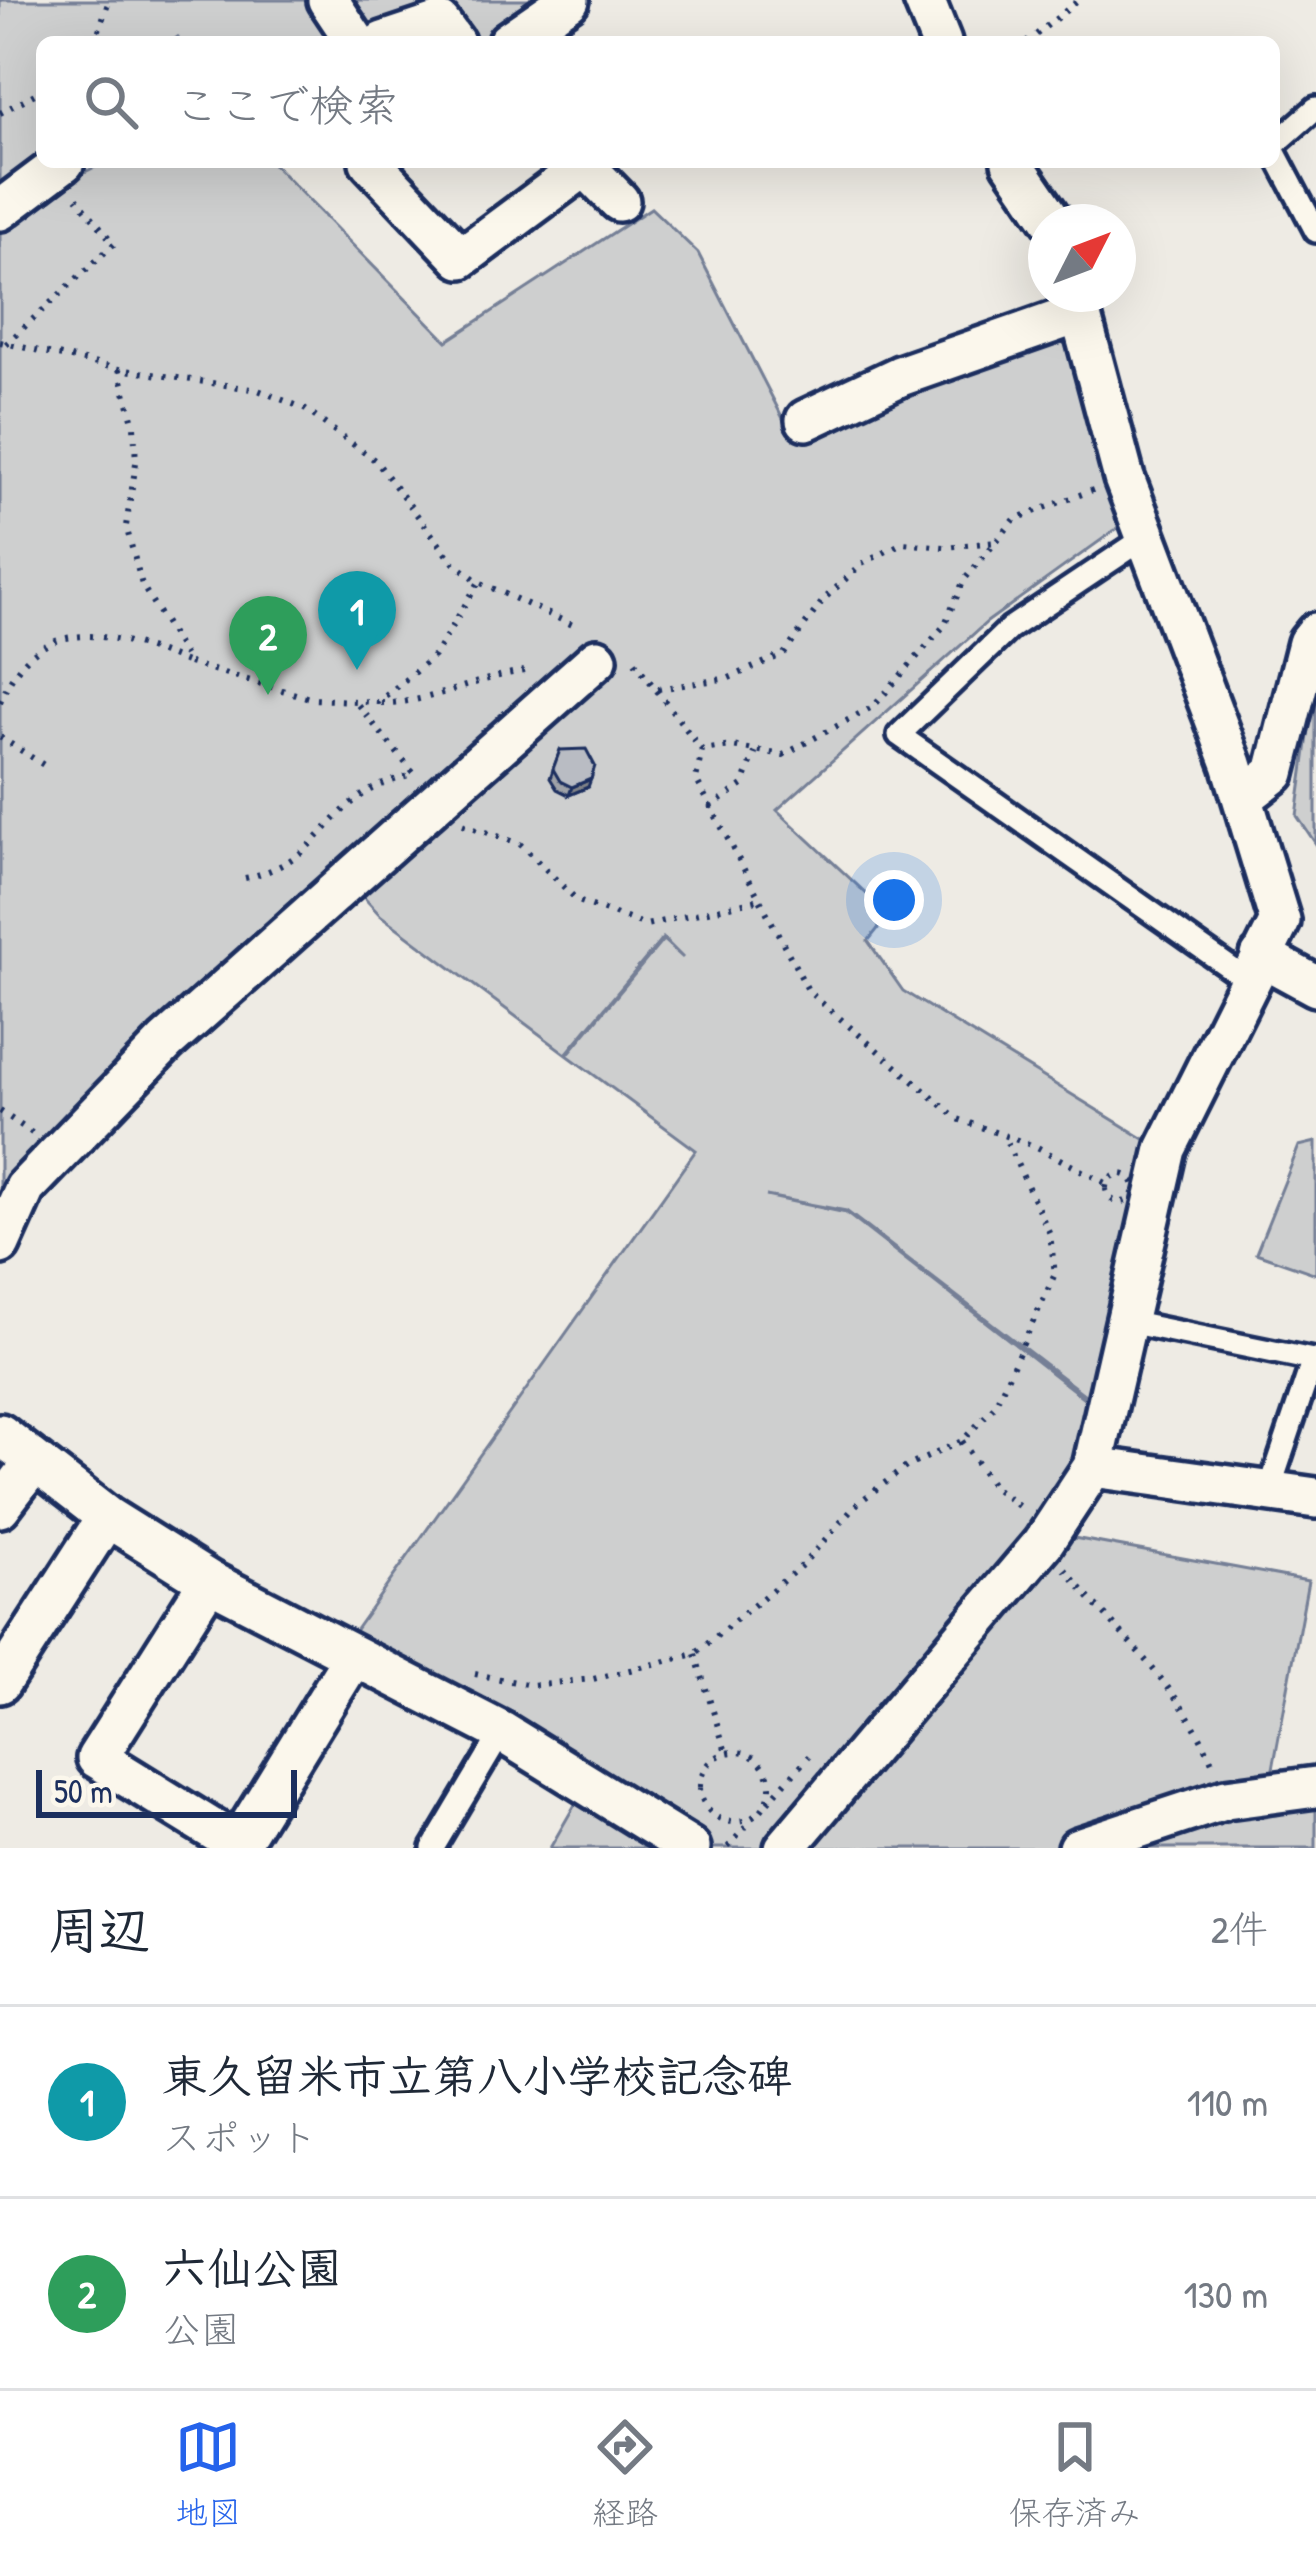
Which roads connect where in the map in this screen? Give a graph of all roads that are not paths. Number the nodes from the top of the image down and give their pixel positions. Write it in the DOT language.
graph roads {
  1 [pos="328,0"];
  2 [pos="569,0"];
  3 [pos="925,0"];
  4 [pos="352,36"];
  5 [pos="401,36"];
  6 [pos="450,36"];
  7 [pos="517,36"];
  8 [pos="939,36"];
  9 [pos="1316,108"];
  10 [pos="1280,142"];
  11 [pos="1280,160"];
  12 [pos="56,168"];
  13 [pos="376,168"];
  14 [pos="578,168"];
  15 [pos="587,168"];
  16 [pos="1016,168"];
  17 [pos="619,201"];
  18 [pos="1041,204"];
  19 [pos="0,210"];
  20 [pos="1316,231"];
  21 [pos="1056,312"];
  22 [pos="1080,312"];
  23 [pos="806,420"];
  24 [pos="1149,535"];
  25 [pos="1316,633"];
  26 [pos="605,650"];
  27 [pos="1244,798"];
  28 [pos="1255,968"];
  29 [pos="1316,986"];
  30 [pos="0,1244"];
  31 [pos="1128,1322"];
  32 [pos="0,1434"];
  33 [pos="35,1461"];
  34 [pos="1093,1468"];
  35 [pos="1270,1488"];
  36 [pos="1316,1498"];
  37 [pos="0,1507"];
  38 [pos="107,1517"];
  39 [pos="209,1581"];
  40 [pos="352,1659"];
  41 [pos="5,1664"];
  42 [pos="502,1732"];
  43 [pos="1316,1787"];
  44 [pos="433,1848"];
  45 [pos="690,1848"];
  46 [pos="785,1848"];
  47 [pos="1078,1848"];
  1 -- 4 [label="street"];
  2 -- 7 [label="street"];
  3 -- 8 [label="street"];
  5 -- 6 [label="street"];
  9 -- 10 [label="lane"];
  11 -- 20 [label="lane"];
  12 -- 19 [label="street"];
  13 -- 14 [label="street"];
  15 -- 17 [label="street"];
  16 -- 18 [label="street"];
  21 -- 23 [label="street"];
  22 -- 24 [label="street"];
  24 -- 27 [label="street"];
  24 -- 28 [label="lane"];
  25 -- 27 [label="street"];
  26 -- 30 [label="street"];
  27 -- 28 [label="street"];
  28 -- 29 [label="street"];
  28 -- 31 [label="street"];
  31 -- 34 [label="street"];
  31 -- 35 [label="lane"];
  32 -- 33 [label="street"];
  33 -- 37 [label="street"];
  33 -- 38 [label="street"];
  34 -- 35 [label="street"];
  34 -- 46 [label="street"];
  35 -- 36 [label="street"];
  38 -- 39 [label="street"];
  38 -- 41 [label="street"];
  39 -- 40 [label="street"];
  39 -- 40 [label="street"];
  40 -- 42 [label="street"];
  42 -- 44 [label="lane"];
  42 -- 45 [label="street"];
  43 -- 47 [label="street"];
}
